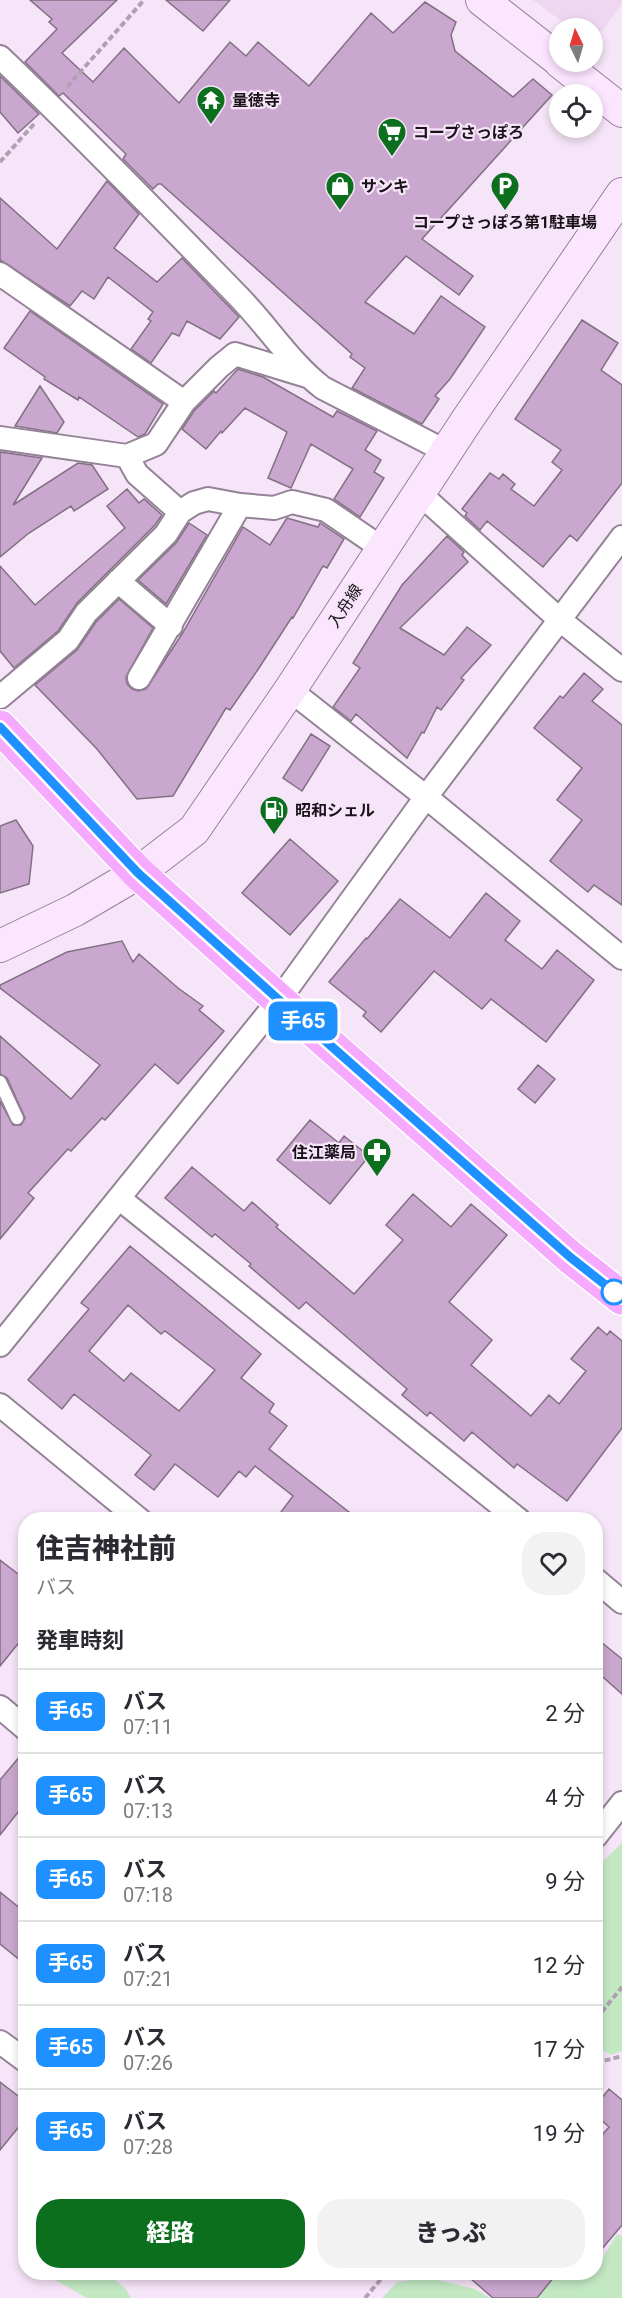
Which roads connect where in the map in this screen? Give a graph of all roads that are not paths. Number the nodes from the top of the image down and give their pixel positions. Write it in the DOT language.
graph roads {
  1 [pos="482,0"];
  2 [pos="549,52"];
  3 [pos="0,57"];
  4 [pos="574,72"];
  5 [pos="622,111"];
  6 [pos="622,194"];
  7 [pos="0,274"];
  8 [pos="307,376"];
  9 [pos="184,402"];
  10 [pos="0,438"];
  11 [pos="447,452"];
  12 [pos="127,456"];
  13 [pos="419,493"];
  14 [pos="240,505"];
  15 [pos="180,512"];
  16 [pos="622,537"];
  17 [pos="383,549"];
  18 [pos="118,581"];
  19 [pos="560,620"];
  20 [pos="171,626"];
  21 [pos="622,670"];
  22 [pos="139,678"];
  23 [pos="290,690"];
  24 [pos="0,698"];
  25 [pos="0,727"];
  26 [pos="426,797"];
  27 [pos="138,873"];
  28 [pos="0,946"];
  29 [pos="622,958"];
  30 [pos="279,1000"];
  31 [pos="0,1082"];
  32 [pos="17,1118"];
  33 [pos="120,1199"];
  34 [pos="622,1298"];
  35 [pos="0,1345"];
  36 [pos="0,1406"];
  37 [pos="130,1512"];
  38 [pos="509,1512"];
  39 [pos="603,1586"];
  40 [pos="622,1602"];
  41 [pos="0,1707"];
  42 [pos="18,1722"];
  43 [pos="622,1803"];
  44 [pos="603,1827"];
  1 -- 2 [label="street"];
  3 -- 8 [label="street"];
  4 -- 5 [label="street"];
  6 -- 11 [label="street, 入舟線"];
  7 -- 9 [label="street"];
  8 -- 9 [label="street"];
  8 -- 11 [label="street"];
  9 -- 12 [label="street"];
  10 -- 12 [label="street"];
  11 -- 13 [label="street, 入舟線"];
  12 -- 15 [label="street"];
  13 -- 17 [label="street, 入舟線"];
  13 -- 19 [label="street"];
  14 -- 15 [label="street"];
  14 -- 17 [label="street"];
  14 -- 20 [label="street"];
  15 -- 18 [label="street"];
  16 -- 19 [label="street"];
  17 -- 23 [label="street, 入舟線"];
  18 -- 20 [label="street"];
  18 -- 24 [label="street"];
  19 -- 21 [label="street"];
  19 -- 26 [label="street"];
  20 -- 22 [label="street"];
  23 -- 26 [label="street"];
  23 -- 27 [label="street, 入舟線"];
  25 -- 27 [label="highway"];
  26 -- 29 [label="street"];
  26 -- 30 [label="street"];
  27 -- 28 [label="street, 入舟線"];
  27 -- 30 [label="highway"];
  30 -- 33 [label="street"];
  30 -- 34 [label="highway"];
  31 -- 32 [label="lane"];
  33 -- 35 [label="street"];
  33 -- 38 [label="street"];
  36 -- 37 [label="street"];
  39 -- 40 [label="street"];
  41 -- 42 [label="street"];
  43 -- 44 [label="street"];
}
